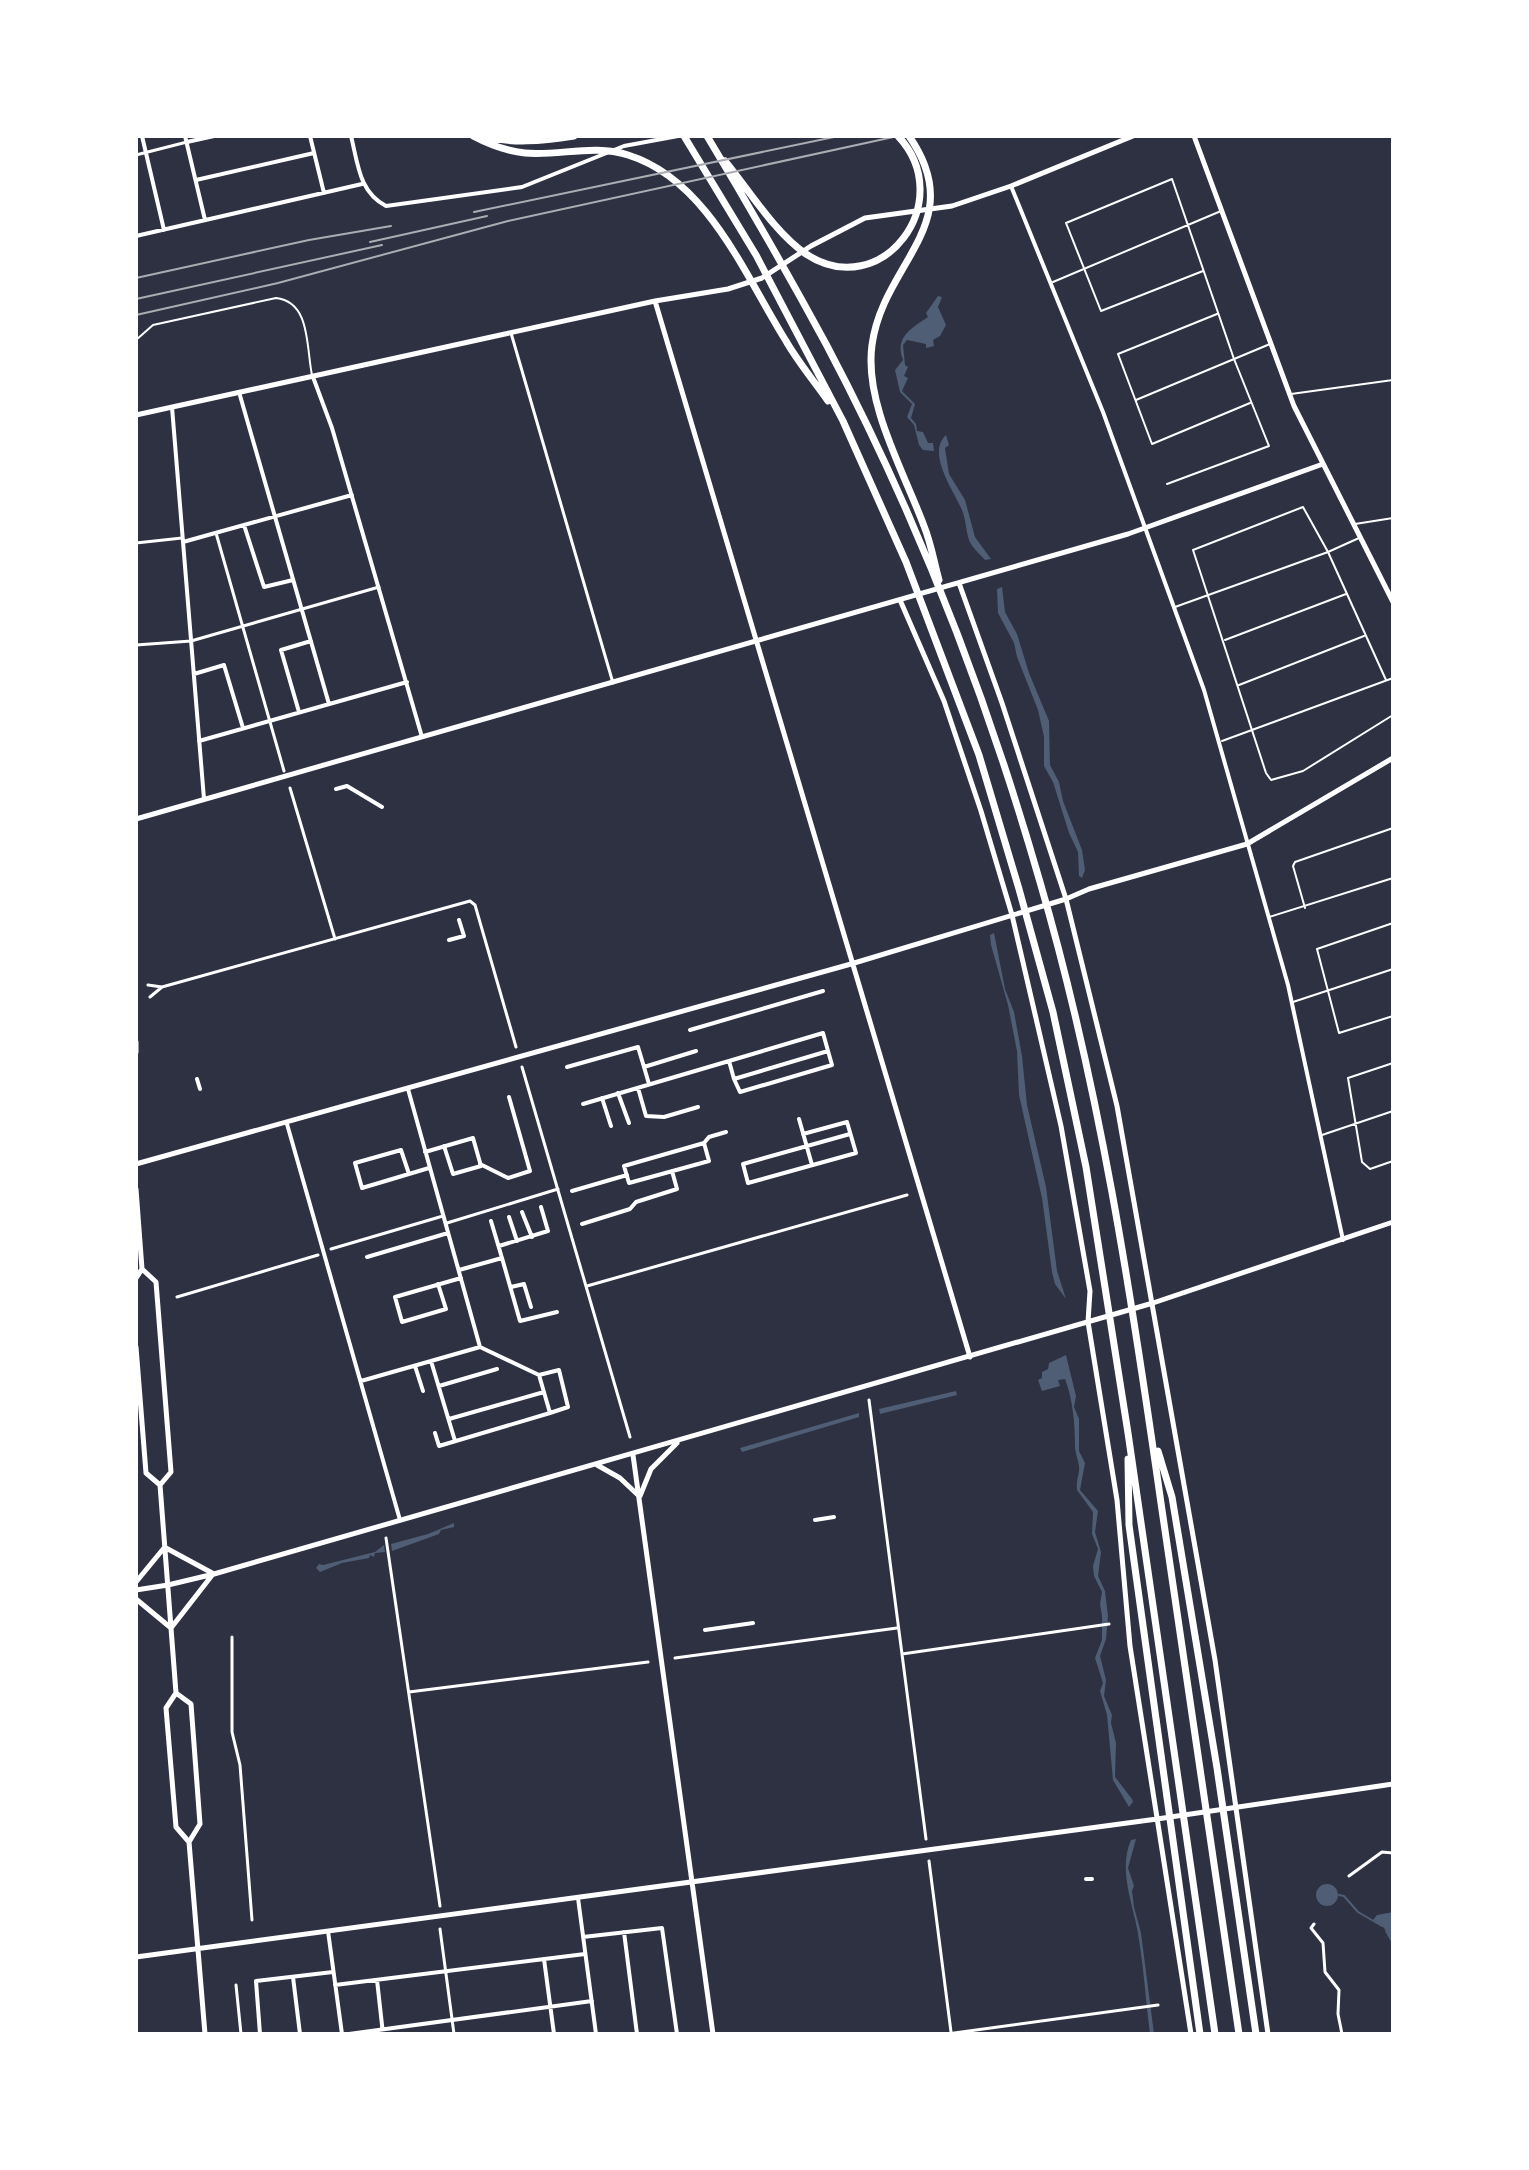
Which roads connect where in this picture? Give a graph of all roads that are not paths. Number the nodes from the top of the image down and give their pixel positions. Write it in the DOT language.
graph roads {
  1 [pos="142,136"];
  2 [pos="214,136"];
  3 [pos="310,136"];
  4 [pos="351,136"];
  5 [pos="473,136"];
  6 [pos="481,136"];
  7 [pos="574,136"];
  8 [pos="678,136"];
  9 [pos="684,136"];
  10 [pos="898,136"];
  11 [pos="909,136"];
  12 [pos="1133,136"];
  13 [pos="1194,136"];
  14 [pos="186,139"];
  15 [pos="708,139"];
  16 [pos="146,153"];
  17 [pos="314,153"];
  18 [pos="136,155"];
  19 [pos="196,180"];
  20 [pos="362,184"];
  21 [pos="1011,186"];
  22 [pos="324,193"];
  23 [pos="1222,211"];
  24 [pos="205,220"];
  25 [pos="1188,225"];
  26 [pos="164,230"];
  27 [pos="136,236"];
  28 [pos="1084,269"];
  29 [pos="1203,271"];
  30 [pos="1051,283"];
  31 [pos="655,301"];
  32 [pos="1218,313"];
  33 [pos="511,333"];
  34 [pos="136,340"];
  35 [pos="1271,344"];
  36 [pos="1234,359"];
  37 [pos="313,377"];
  38 [pos="1393,380"];
  39 [pos="239,392"];
  40 [pos="1290,395"];
  41 [pos="1136,400"];
  42 [pos="1251,402"];
  43 [pos="172,407"];
  44 [pos="136,415"];
  45 [pos="843,421"];
  46 [pos="1323,464"];
  47 [pos="1167,484"];
  48 [pos="352,495"];
  49 [pos="275,517"];
  50 [pos="1393,518"];
  51 [pos="1354,524"];
  52 [pos="244,525"];
  53 [pos="1146,528"];
  54 [pos="216,533"];
  55 [pos="1361,537"];
  56 [pos="183,540"];
  57 [pos="136,543"];
  58 [pos="1328,552"];
  59 [pos="293,580"];
  60 [pos="959,583"];
  61 [pos="379,587"];
  62 [pos="1347,594"];
  63 [pos="1208,595"];
  64 [pos="900,600"];
  65 [pos="944,601"];
  66 [pos="1393,602"];
  67 [pos="1174,608"];
  68 [pos="301,609"];
  69 [pos="243,626"];
  70 [pos="1366,635"];
  71 [pos="758,640"];
  72 [pos="1223,640"];
  73 [pos="191,641"];
  74 [pos="311,641"];
  75 [pos="136,645"];
  76 [pos="194,674"];
  77 [pos="1393,678"];
  78 [pos="1386,680"];
  79 [pos="407,682"];
  80 [pos="613,683"];
  81 [pos="1238,685"];
  82 [pos="329,704"];
  83 [pos="299,712"];
  84 [pos="1393,715"];
  85 [pos="270,720"];
  86 [pos="243,728"];
  87 [pos="1253,730"];
  88 [pos="422,737"];
  89 [pos="199,741"];
  90 [pos="1219,743"];
  91 [pos="1393,758"];
  92 [pos="284,771"];
  93 [pos="290,788"];
  94 [pos="336,789"];
  95 [pos="204,799"];
  96 [pos="382,807"];
  97 [pos="136,819"];
  98 [pos="1393,828"];
  99 [pos="1247,844"];
  100 [pos="1393,878"];
  101 [pos="1066,899"];
  102 [pos="1305,908"];
  103 [pos="1012,915"];
  104 [pos="1269,917"];
  105 [pos="459,920"];
  106 [pos="1393,923"];
  107 [pos="335,939"];
  108 [pos="449,940"];
  109 [pos="851,964"];
  110 [pos="1393,969"];
  111 [pos="148,985"];
  112 [pos="162,987"];
  113 [pos="823,991"];
  114 [pos="1329,991"];
  115 [pos="150,997"];
  116 [pos="1292,1002"];
  117 [pos="1393,1016"];
  118 [pos="690,1030"];
  119 [pos="136,1042"];
  120 [pos="516,1047"];
  121 [pos="696,1051"];
  122 [pos="828,1051"];
  123 [pos="136,1052"];
  124 [pos="729,1061"];
  125 [pos="1393,1063"];
  126 [pos="522,1067"];
  127 [pos="567,1067"];
  128 [pos="644,1067"];
  129 [pos="197,1079"];
  130 [pos="734,1079"];
  131 [pos="649,1084"];
  132 [pos="637,1088"];
  133 [pos="200,1089"];
  134 [pos="408,1089"];
  135 [pos="618,1093"];
  136 [pos="509,1097"];
  137 [pos="602,1098"];
  138 [pos="583,1104"];
  139 [pos="698,1107"];
  140 [pos="1393,1111"];
  141 [pos="799,1119"];
  142 [pos="629,1123"];
  143 [pos="287,1124"];
  144 [pos="1356,1124"];
  145 [pos="611,1126"];
  146 [pos="726,1132"];
  147 [pos="803,1134"];
  148 [pos="850,1134"];
  149 [pos="1321,1135"];
  150 [pos="704,1143"];
  151 [pos="444,1146"];
  152 [pos="807,1146"];
  153 [pos="425,1152"];
  154 [pos="1393,1161"];
  155 [pos="136,1164"];
  156 [pos="480,1164"];
  157 [pos="812,1165"];
  158 [pos="429,1168"];
  159 [pos="672,1171"];
  160 [pos="409,1174"];
  161 [pos="627,1175"];
  162 [pos="136,1189"];
  163 [pos="558,1189"];
  164 [pos="572,1191"];
  165 [pos="907,1195"];
  166 [pos="541,1207"];
  167 [pos="522,1212"];
  168 [pos="443,1216"];
  169 [pos="509,1217"];
  170 [pos="491,1221"];
  171 [pos="1393,1222"];
  172 [pos="445,1223"];
  173 [pos="582,1224"];
  174 [pos="448,1233"];
  175 [pos="532,1237"];
  176 [pos="1343,1240"];
  177 [pos="517,1241"];
  178 [pos="499,1246"];
  179 [pos="331,1249"];
  180 [pos="318,1255"];
  181 [pos="367,1257"];
  182 [pos="502,1258"];
  183 [pos="142,1269"];
  184 [pos="459,1270"];
  185 [pos="136,1278"];
  186 [pos="461,1278"];
  187 [pos="438,1284"];
  188 [pos="511,1287"];
  189 [pos="586,1287"];
  190 [pos="177,1297"];
  191 [pos="1153,1303"];
  192 [pos="531,1307"];
  193 [pos="557,1312"];
  194 [pos="1088,1322"];
  195 [pos="136,1347"];
  196 [pos="480,1347"];
  197 [pos="970,1357"];
  198 [pos="431,1361"];
  199 [pos="415,1366"];
  200 [pos="497,1369"];
  201 [pos="539,1375"];
  202 [pos="360,1381"];
  203 [pos="439,1386"];
  204 [pos="423,1391"];
  205 [pos="544,1392"];
  206 [pos="869,1400"];
  207 [pos="550,1413"];
  208 [pos="449,1419"];
  209 [pos="1150,1426"];
  210 [pos="435,1433"];
  211 [pos="1128,1433"];
  212 [pos="630,1437"];
  213 [pos="455,1441"];
  214 [pos="679,1441"];
  215 [pos="633,1455"];
  216 [pos="597,1465"];
  217 [pos="160,1485"];
  218 [pos="639,1497"];
  219 [pos="834,1517"];
  220 [pos="400,1520"];
  221 [pos="815,1520"];
  222 [pos="386,1538"];
  223 [pos="165,1548"];
  224 [pos="214,1574"];
  225 [pos="136,1582"];
  226 [pos="168,1585"];
  227 [pos="136,1590"];
  228 [pos="136,1599"];
  229 [pos="753,1623"];
  230 [pos="1109,1624"];
  231 [pos="171,1628"];
  232 [pos="899,1628"];
  233 [pos="705,1630"];
  234 [pos="232,1637"];
  235 [pos="902,1654"];
  236 [pos="675,1658"];
  237 [pos="648,1662"];
  238 [pos="409,1692"];
  239 [pos="176,1693"];
  240 [pos="1393,1784"];
  241 [pos="1235,1808"];
  242 [pos="1157,1819"];
  243 [pos="926,1839"];
  244 [pos="189,1842"];
  245 [pos="1393,1853"];
  246 [pos="929,1861"];
  247 [pos="1349,1876"];
  248 [pos="691,1882"];
  249 [pos="578,1898"];
  250 [pos="440,1906"];
  251 [pos="252,1920"];
  252 [pos="1314,1924"];
  253 [pos="440,1929"];
  254 [pos="328,1931"];
  255 [pos="624,1932"];
  256 [pos="583,1937"];
  257 [pos="199,1949"];
  258 [pos="585,1954"];
  259 [pos="136,1957"];
  260 [pos="544,1959"];
  261 [pos="446,1971"];
  262 [pos="333,1972"];
  263 [pos="293,1977"];
  264 [pos="377,1980"];
  265 [pos="236,1985"];
  266 [pos="335,1985"];
  267 [pos="592,2001"];
  268 [pos="1158,2005"];
  269 [pos="551,2007"];
  270 [pos="452,2020"];
  271 [pos="383,2032"];
  272 [pos="205,2034"];
  273 [pos="241,2034"];
  274 [pos="260,2034"];
  275 [pos="300,2034"];
  276 [pos="342,2034"];
  277 [pos="349,2034"];
  278 [pos="454,2034"];
  279 [pos="554,2034"];
  280 [pos="596,2034"];
  281 [pos="637,2034"];
  282 [pos="677,2034"];
  283 [pos="713,2034"];
  284 [pos="950,2034"];
  285 [pos="1191,2034"];
  286 [pos="1200,2034"];
  287 [pos="1215,2034"];
  288 [pos="1239,2034"];
  289 [pos="1256,2034"];
  290 [pos="1268,2034"];
  291 [pos="1342,2034"];
  1 -- 16 [label="street"];
  2 -- 14 [label="street"];
  3 -- 17 [label="street"];
  4 -- 20 [label="street"];
  5 -- 45 [label="highway"];
  6 -- 7 [label="highway"];
  8 -- 20 [label="street"];
  9 -- 45 [label="highway"];
  10 -- 15 [label="highway"];
  11 -- 65 [label="highway"];
  12 -- 21 [label="street"];
  13 -- 23 [label="street"];
  14 -- 16 [label="street"];
  14 -- 19 [label="street"];
  15 -- 65 [label="highway"];
  16 -- 18 [label="street"];
  16 -- 26 [label="street"];
  17 -- 19 [label="street"];
  17 -- 22 [label="street"];
  19 -- 24 [label="street"];
  20 -- 22 [label="street"];
  21 -- 30 [label="street"];
  21 -- 31 [label="street"];
  22 -- 24 [label="street"];
  23 -- 25 [label="lane"];
  23 -- 35 [label="street"];
  24 -- 26 [label="street"];
  25 -- 28 [label="lane"];
  25 -- 28 [label="lane"];
  25 -- 29 [label="lane"];
  26 -- 27 [label="street"];
  28 -- 29 [label="lane"];
  28 -- 30 [label="lane"];
  29 -- 32 [label="lane"];
  30 -- 53 [label="street"];
  31 -- 33 [label="street"];
  31 -- 71 [label="street"];
  32 -- 36 [label="lane"];
  32 -- 41 [label="lane"];
  33 -- 37 [label="street"];
  33 -- 80 [label="street"];
  34 -- 37 [label="lane"];
  35 -- 36 [label="lane"];
  35 -- 40 [label="street"];
  36 -- 41 [label="lane"];
  36 -- 42 [label="lane"];
  37 -- 39 [label="street"];
  37 -- 48 [label="street"];
  38 -- 40 [label="lane"];
  39 -- 43 [label="street"];
  39 -- 49 [label="street"];
  40 -- 46 [label="street"];
  41 -- 42 [label="lane"];
  42 -- 47 [label="lane"];
  43 -- 44 [label="street"];
  43 -- 56 [label="street"];
  45 -- 211 [label="highway"];
  46 -- 51 [label="street"];
  46 -- 53 [label="street"];
  48 -- 49 [label="street"];
  48 -- 61 [label="street"];
  49 -- 52 [label="street"];
  49 -- 59 [label="street"];
  50 -- 51 [label="lane"];
  51 -- 55 [label="street"];
  52 -- 54 [label="street"];
  52 -- 59 [label="street"];
  53 -- 60 [label="street"];
  53 -- 67 [label="street"];
  54 -- 56 [label="street"];
  54 -- 69 [label="street"];
  55 -- 58 [label="lane"];
  55 -- 66 [label="street"];
  56 -- 57 [label="street"];
  56 -- 73 [label="street"];
  58 -- 62 [label="lane"];
  58 -- 63 [label="lane"];
  58 -- 63 [label="lane"];
  59 -- 68 [label="street"];
  60 -- 64 [label="street"];
  60 -- 101 [label="street"];
  61 -- 68 [label="street"];
  61 -- 79 [label="street"];
  62 -- 70 [label="lane"];
  62 -- 72 [label="lane"];
  63 -- 67 [label="lane"];
  63 -- 72 [label="lane"];
  64 -- 71 [label="street"];
  64 -- 103 [label="street"];
  65 -- 209 [label="highway"];
  67 -- 90 [label="street"];
  68 -- 69 [label="street"];
  68 -- 74 [label="street"];
  69 -- 73 [label="street"];
  69 -- 85 [label="street"];
  70 -- 78 [label="lane"];
  70 -- 81 [label="lane"];
  71 -- 80 [label="street"];
  71 -- 109 [label="street"];
  72 -- 81 [label="lane"];
  73 -- 75 [label="street"];
  73 -- 76 [label="street"];
  74 -- 82 [label="street"];
  74 -- 83 [label="street"];
  76 -- 86 [label="street"];
  76 -- 89 [label="street"];
  77 -- 78 [label="lane"];
  78 -- 87 [label="lane"];
  79 -- 82 [label="street"];
  79 -- 88 [label="street"];
  80 -- 88 [label="street"];
  81 -- 87 [label="lane"];
  82 -- 83 [label="street"];
  83 -- 85 [label="street"];
  84 -- 87 [label="lane"];
  85 -- 86 [label="street"];
  85 -- 92 [label="street"];
  86 -- 89 [label="street"];
  87 -- 90 [label="lane"];
  88 -- 95 [label="street"];
  89 -- 95 [label="street"];
  90 -- 99 [label="street"];
  91 -- 99 [label="street"];
  93 -- 107 [label="street"];
  94 -- 96 [label="street"];
  95 -- 97 [label="street"];
  98 -- 102 [label="lane"];
  99 -- 101 [label="street"];
  99 -- 104 [label="street"];
  100 -- 102 [label="lane"];
  101 -- 103 [label="street"];
  101 -- 191 [label="street"];
  102 -- 104 [label="lane"];
  103 -- 109 [label="street"];
  103 -- 194 [label="street"];
  104 -- 116 [label="street"];
  105 -- 108 [label="street"];
  106 -- 114 [label="lane"];
  107 -- 112 [label="street"];
  107 -- 120 [label="street"];
  109 -- 134 [label="street"];
  109 -- 197 [label="street"];
  110 -- 114 [label="lane"];
  111 -- 112 [label="street"];
  112 -- 115 [label="street"];
  113 -- 118 [label="street"];
  114 -- 116 [label="lane"];
  114 -- 117 [label="lane"];
  116 -- 149 [label="street"];
  119 -- 123 [label="street"];
  121 -- 128 [label="street"];
  122 -- 124 [label="street"];
  122 -- 130 [label="street"];
  122 -- 130 [label="street"];
  124 -- 130 [label="street"];
  124 -- 131 [label="street"];
  125 -- 144 [label="lane"];
  126 -- 163 [label="street"];
  127 -- 128 [label="street"];
  128 -- 131 [label="street"];
  129 -- 133 [label="street"];
  131 -- 132 [label="street"];
  132 -- 135 [label="street"];
  132 -- 139 [label="street"];
  134 -- 143 [label="street"];
  134 -- 153 [label="street"];
  135 -- 137 [label="street"];
  135 -- 142 [label="street"];
  136 -- 156 [label="street"];
  137 -- 138 [label="street"];
  137 -- 145 [label="street"];
  140 -- 144 [label="lane"];
  141 -- 147 [label="street"];
  143 -- 155 [label="street"];
  143 -- 202 [label="street"];
  144 -- 149 [label="lane"];
  144 -- 154 [label="lane"];
  146 -- 150 [label="street"];
  147 -- 148 [label="street"];
  147 -- 152 [label="street"];
  148 -- 152 [label="street"];
  148 -- 157 [label="street"];
  149 -- 176 [label="street"];
  150 -- 159 [label="street"];
  150 -- 161 [label="street"];
  151 -- 153 [label="street"];
  151 -- 156 [label="street"];
  151 -- 156 [label="street"];
  152 -- 157 [label="street"];
  152 -- 157 [label="street"];
  153 -- 158 [label="street"];
  158 -- 160 [label="street"];
  158 -- 168 [label="street"];
  159 -- 161 [label="street"];
  159 -- 173 [label="street"];
  160 -- 160 [label="street"];
  161 -- 164 [label="street"];
  162 -- 183 [label="street"];
  163 -- 172 [label="street"];
  163 -- 189 [label="street"];
  165 -- 189 [label="street"];
  166 -- 175 [label="street"];
  167 -- 175 [label="street"];
  168 -- 172 [label="street"];
  168 -- 179 [label="street"];
  169 -- 177 [label="street"];
  170 -- 178 [label="street"];
  171 -- 176 [label="street"];
  172 -- 174 [label="street"];
  174 -- 181 [label="street"];
  174 -- 184 [label="street"];
  175 -- 177 [label="street"];
  176 -- 191 [label="street"];
  177 -- 178 [label="street"];
  178 -- 182 [label="street"];
  180 -- 190 [label="street"];
  182 -- 184 [label="street"];
  182 -- 188 [label="street"];
  183 -- 185 [label="street"];
  183 -- 217 [label="street"];
  184 -- 186 [label="street"];
  186 -- 187 [label="street"];
  186 -- 196 [label="street"];
  187 -- 187 [label="street"];
  188 -- 192 [label="street"];
  188 -- 193 [label="street"];
  189 -- 212 [label="street"];
  191 -- 194 [label="street"];
  191 -- 241 [label="street"];
  194 -- 197 [label="street"];
  194 -- 242 [label="street"];
  195 -- 217 [label="street"];
  196 -- 198 [label="street"];
  196 -- 201 [label="street"];
  197 -- 214 [label="street"];
  198 -- 199 [label="street"];
  198 -- 203 [label="street"];
  199 -- 202 [label="street"];
  199 -- 204 [label="street"];
  200 -- 203 [label="street"];
  201 -- 205 [label="street"];
  201 -- 207 [label="street"];
  202 -- 220 [label="street"];
  203 -- 208 [label="street"];
  205 -- 207 [label="street"];
  205 -- 208 [label="street"];
  206 -- 232 [label="street"];
  207 -- 213 [label="street"];
  208 -- 213 [label="street"];
  209 -- 288 [label="highway"];
  209 -- 289 [label="highway"];
  210 -- 213 [label="street"];
  211 -- 286 [label="highway"];
  211 -- 287 [label="highway"];
  214 -- 215 [label="street"];
  214 -- 218 [label="street"];
  215 -- 216 [label="street"];
  215 -- 218 [label="street"];
  216 -- 218 [label="street"];
  216 -- 220 [label="street"];
  217 -- 223 [label="street"];
  218 -- 248 [label="street"];
  219 -- 221 [label="street"];
  220 -- 224 [label="street"];
  222 -- 238 [label="street"];
  223 -- 224 [label="street"];
  223 -- 225 [label="street"];
  223 -- 226 [label="street"];
  224 -- 226 [label="street"];
  224 -- 231 [label="street"];
  226 -- 227 [label="street"];
  226 -- 231 [label="street"];
  228 -- 231 [label="street"];
  229 -- 233 [label="street"];
  230 -- 235 [label="street"];
  231 -- 239 [label="street"];
  232 -- 235 [label="street"];
  232 -- 236 [label="street"];
  234 -- 251 [label="street"];
  235 -- 243 [label="street"];
  237 -- 238 [label="street"];
  238 -- 250 [label="street"];
  239 -- 244 [label="street"];
  239 -- 244 [label="street"];
  240 -- 241 [label="street"];
  241 -- 242 [label="street"];
  241 -- 290 [label="street"];
  242 -- 248 [label="street"];
  242 -- 285 [label="street"];
  244 -- 257 [label="street"];
  245 -- 247 [label="street"];
  246 -- 284 [label="street"];
  248 -- 249 [label="street"];
  248 -- 283 [label="street"];
  249 -- 254 [label="street"];
  249 -- 256 [label="street"];
  252 -- 291 [label="street"];
  253 -- 261 [label="street"];
  254 -- 257 [label="street"];
  254 -- 262 [label="street"];
  255 -- 256 [label="street"];
  255 -- 281 [label="street"];
  255 -- 282 [label="street"];
  256 -- 258 [label="street"];
  257 -- 259 [label="street"];
  257 -- 272 [label="street"];
  258 -- 260 [label="street"];
  258 -- 267 [label="street"];
  260 -- 261 [label="street"];
  260 -- 269 [label="street"];
  261 -- 264 [label="street"];
  261 -- 270 [label="street"];
  262 -- 263 [label="street"];
  262 -- 266 [label="street"];
  263 -- 274 [label="street"];
  263 -- 275 [label="street"];
  264 -- 266 [label="street"];
  264 -- 271 [label="street"];
  265 -- 273 [label="street"];
  266 -- 276 [label="street"];
  267 -- 269 [label="street"];
  267 -- 280 [label="street"];
  268 -- 284 [label="street"];
  269 -- 270 [label="street"];
  269 -- 279 [label="street"];
  270 -- 271 [label="street"];
  270 -- 278 [label="street"];
  271 -- 277 [label="street"];
}
